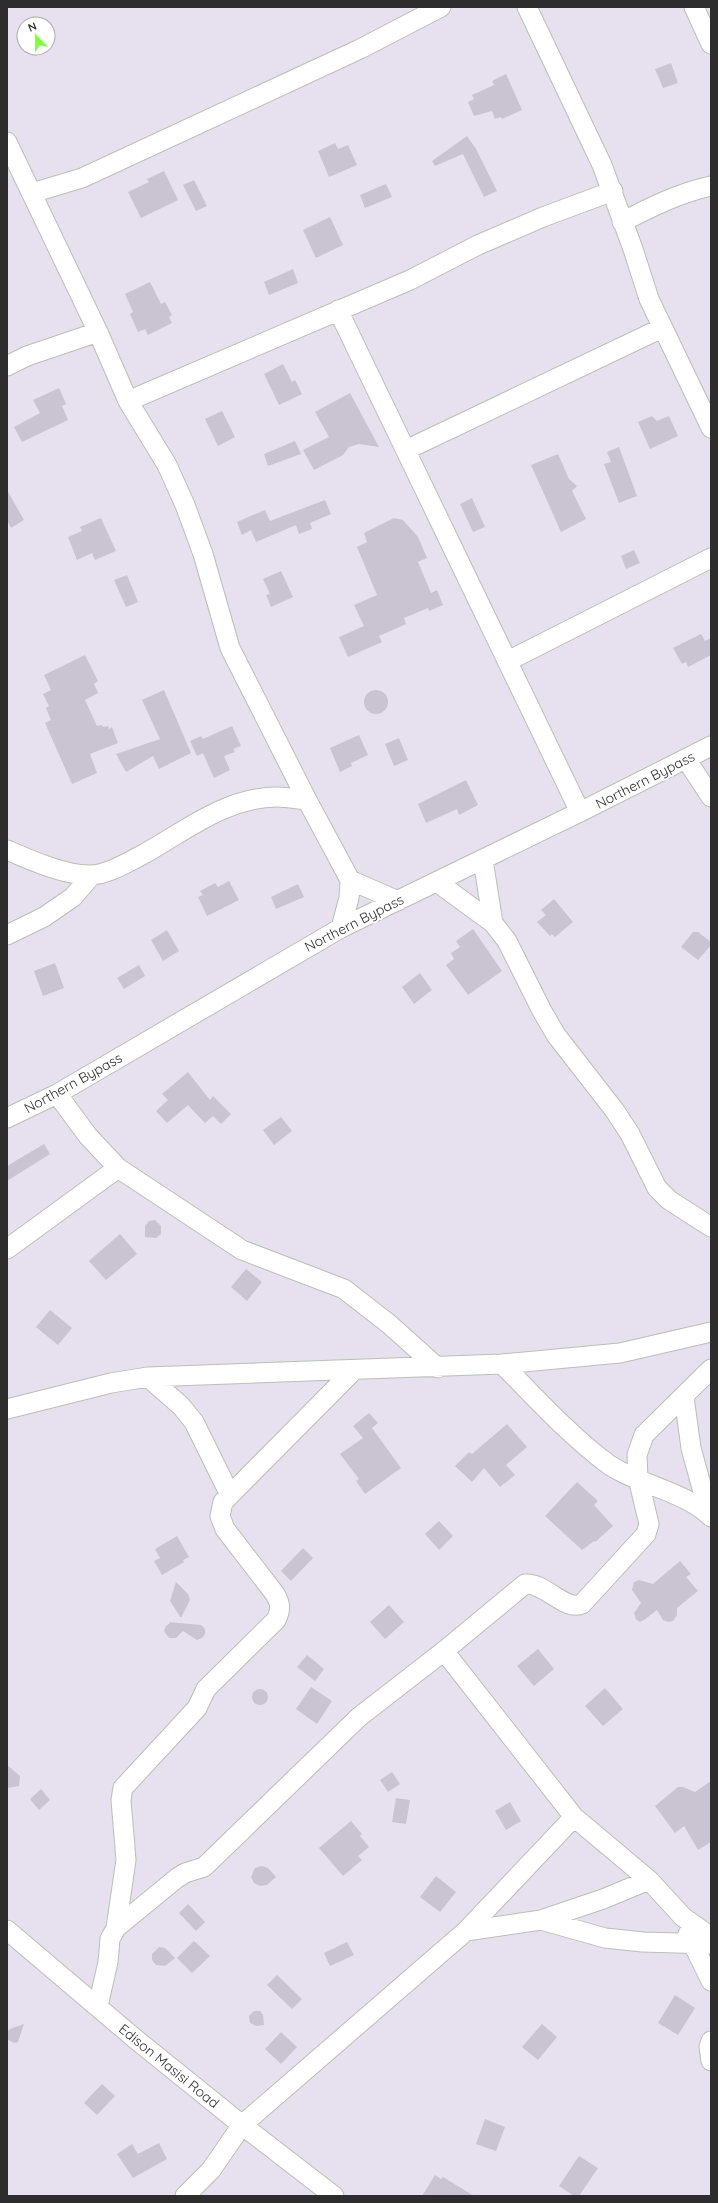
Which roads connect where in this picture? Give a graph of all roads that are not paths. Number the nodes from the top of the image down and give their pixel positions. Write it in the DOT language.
graph roads {
  1 [pos="441,7"];
  2 [pos="527,7"];
  3 [pos="694,7"];
  4 [pos="711,44"];
  5 [pos="7,142"];
  6 [pos="711,186"];
  7 [pos="613,191"];
  8 [pos="32,193"];
  9 [pos="622,222"];
  10 [pos="338,310"];
  11 [pos="662,328"];
  12 [pos="98,332"];
  13 [pos="7,366"];
  14 [pos="128,401"];
  15 [pos="711,428"];
  16 [pos="406,450"];
  17 [pos="711,558"];
  18 [pos="508,661"];
  19 [pos="711,746"];
  20 [pos="686,758"];
  21 [pos="711,797"];
  22 [pos="307,800"];
  23 [pos="580,812"];
  24 [pos="7,850"];
  25 [pos="483,860"];
  26 [pos="92,875"];
  27 [pos="350,880"];
  28 [pos="437,882"];
  29 [pos="398,900"];
  30 [pos="493,923"];
  31 [pos="341,928"];
  32 [pos="7,936"];
  33 [pos="57,1094"];
  34 [pos="7,1118"];
  35 [pos="118,1168"];
  36 [pos="711,1226"];
  37 [pos="7,1249"];
  38 [pos="711,1332"];
  39 [pos="502,1364"];
  40 [pos="438,1368"];
  41 [pos="711,1369"];
  42 [pos="354,1370"];
  43 [pos="148,1377"];
  44 [pos="684,1397"];
  45 [pos="7,1409"];
  46 [pos="638,1478"];
  47 [pos="230,1495"];
  48 [pos="710,1516"];
  49 [pos="444,1651"];
  50 [pos="574,1817"];
  51 [pos="649,1880"];
  52 [pos="684,1917"];
  53 [pos="541,1920"];
  54 [pos="116,1928"];
  55 [pos="7,1930"];
  56 [pos="466,1931"];
  57 [pos="711,1937"];
  58 [pos="691,1943"];
  59 [pos="711,1944"];
  60 [pos="711,1981"];
  61 [pos="98,2006"];
  62 [pos="711,2041"];
  63 [pos="711,2061"];
  64 [pos="242,2125"];
  65 [pos="185,2196"];
  66 [pos="334,2196"];
  1 -- 8 [label="street"];
  2 -- 7 [label="street"];
  3 -- 4 [label="street"];
  5 -- 8 [label="street"];
  6 -- 9 [label="street"];
  7 -- 9 [label="street"];
  7 -- 10 [label="street"];
  8 -- 12 [label="street"];
  9 -- 11 [label="street"];
  10 -- 14 [label="street"];
  10 -- 16 [label="street"];
  11 -- 15 [label="street"];
  11 -- 16 [label="street"];
  12 -- 13 [label="street"];
  12 -- 14 [label="street"];
  14 -- 22 [label="street"];
  16 -- 18 [label="street"];
  17 -- 18 [label="street"];
  18 -- 23 [label="street"];
  19 -- 20 [label="street, Northern Bypass"];
  20 -- 21 [label="street"];
  20 -- 23 [label="street, Northern Bypass"];
  22 -- 26 [label="street"];
  22 -- 27 [label="street"];
  23 -- 25 [label="street, Northern Bypass"];
  24 -- 26 [label="street"];
  25 -- 28 [label="street, Northern Bypass"];
  25 -- 30 [label="street"];
  26 -- 32 [label="street"];
  27 -- 29 [label="street"];
  27 -- 31 [label="street"];
  28 -- 29 [label="street, Northern Bypass"];
  28 -- 30 [label="street"];
  29 -- 31 [label="street, Northern Bypass"];
  30 -- 36 [label="street"];
  31 -- 33 [label="street, Northern Bypass"];
  33 -- 34 [label="street, Northern Bypass"];
  33 -- 35 [label="street"];
  35 -- 37 [label="street"];
  35 -- 40 [label="street"];
  38 -- 39 [label="street"];
  39 -- 40 [label="street"];
  39 -- 46 [label="street"];
  40 -- 42 [label="street"];
  41 -- 44 [label="street"];
  42 -- 43 [label="street"];
  42 -- 47 [label="street"];
  43 -- 45 [label="street"];
  43 -- 47 [label="street"];
  44 -- 46 [label="street"];
  44 -- 48 [label="street"];
  46 -- 48 [label="street"];
  46 -- 49 [label="street"];
  47 -- 54 [label="street"];
  49 -- 50 [label="street"];
  49 -- 54 [label="street"];
  50 -- 51 [label="street"];
  50 -- 56 [label="street"];
  51 -- 52 [label="street"];
  51 -- 53 [label="street"];
  52 -- 57 [label="street"];
  52 -- 58 [label="street"];
  53 -- 56 [label="street"];
  53 -- 58 [label="street"];
  54 -- 61 [label="street"];
  55 -- 61 [label="street, Edison Masisi Road"];
  56 -- 64 [label="street"];
  58 -- 59 [label="street"];
  58 -- 60 [label="street"];
  61 -- 64 [label="street, Edison Masisi Road"];
  62 -- 63 [label="street"];
  64 -- 65 [label="street"];
  64 -- 66 [label="street, Edison Masisi Road"];
}
